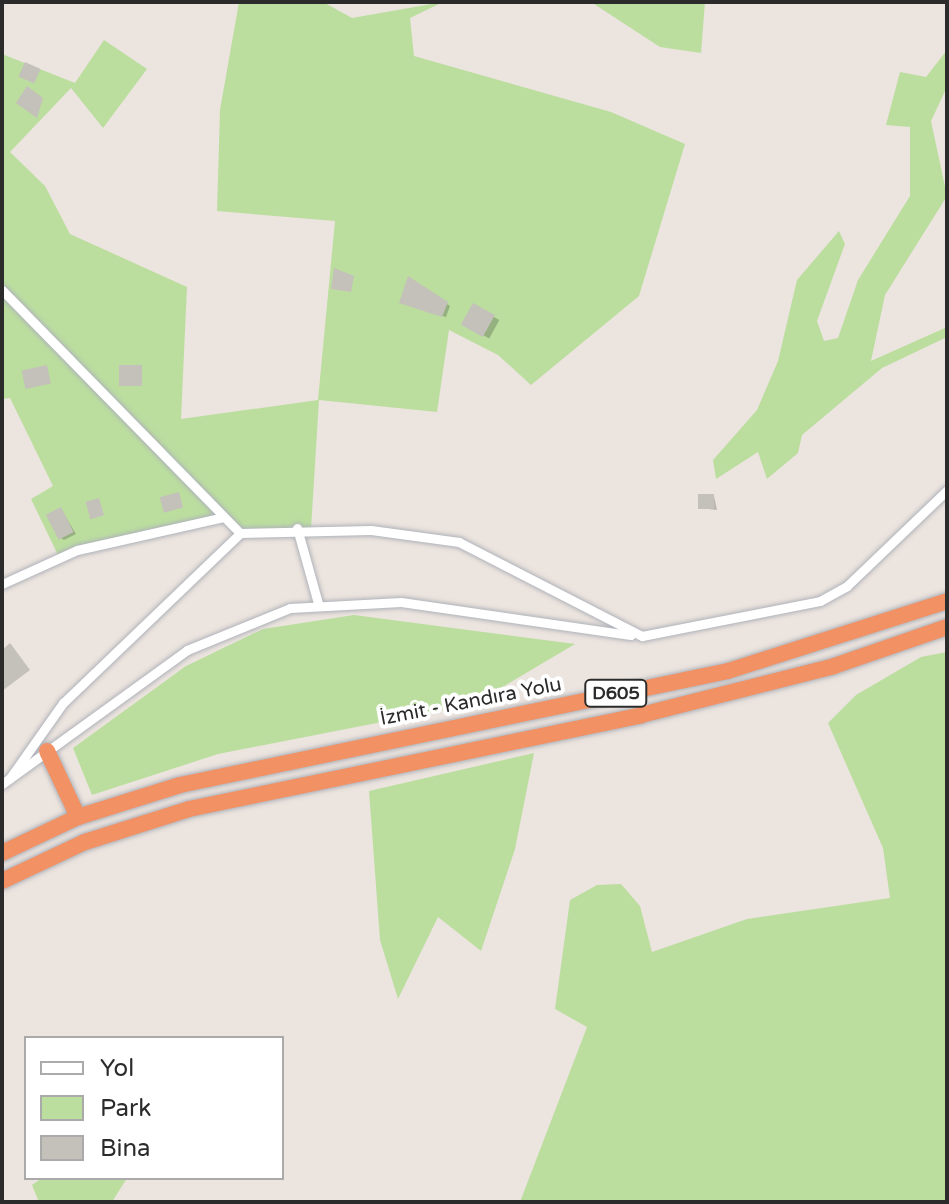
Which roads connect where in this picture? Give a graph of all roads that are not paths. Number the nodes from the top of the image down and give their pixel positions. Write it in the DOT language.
graph roads {
  1 [pos="2,290"];
  2 [pos="947,490"];
  3 [pos="223,517"];
  4 [pos="297,528"];
  5 [pos="240,533"];
  6 [pos="2,584"];
  7 [pos="947,601"];
  8 [pos="318,603"];
  9 [pos="947,627"];
  10 [pos="642,636"];
  11 [pos="47,751"];
  12 [pos="6,781"];
  13 [pos="78,817"];
  14 [pos="2,853"];
  15 [pos="2,881"];
  1 -- 3 [label="street"];
  2 -- 10 [label="street"];
  3 -- 5 [label="street"];
  3 -- 6 [label="street"];
  4 -- 5 [label="street"];
  4 -- 8 [label="street"];
  4 -- 10 [label="street"];
  5 -- 12 [label="street"];
  7 -- 13 [label="highway, İzmit - Kandıra Yolu / D605"];
  8 -- 10 [label="street"];
  8 -- 11 [label="street"];
  9 -- 15 [label="highway"];
  11 -- 12 [label="street"];
  11 -- 13 [label="highway"];
  13 -- 14 [label="highway, D605"];
}
